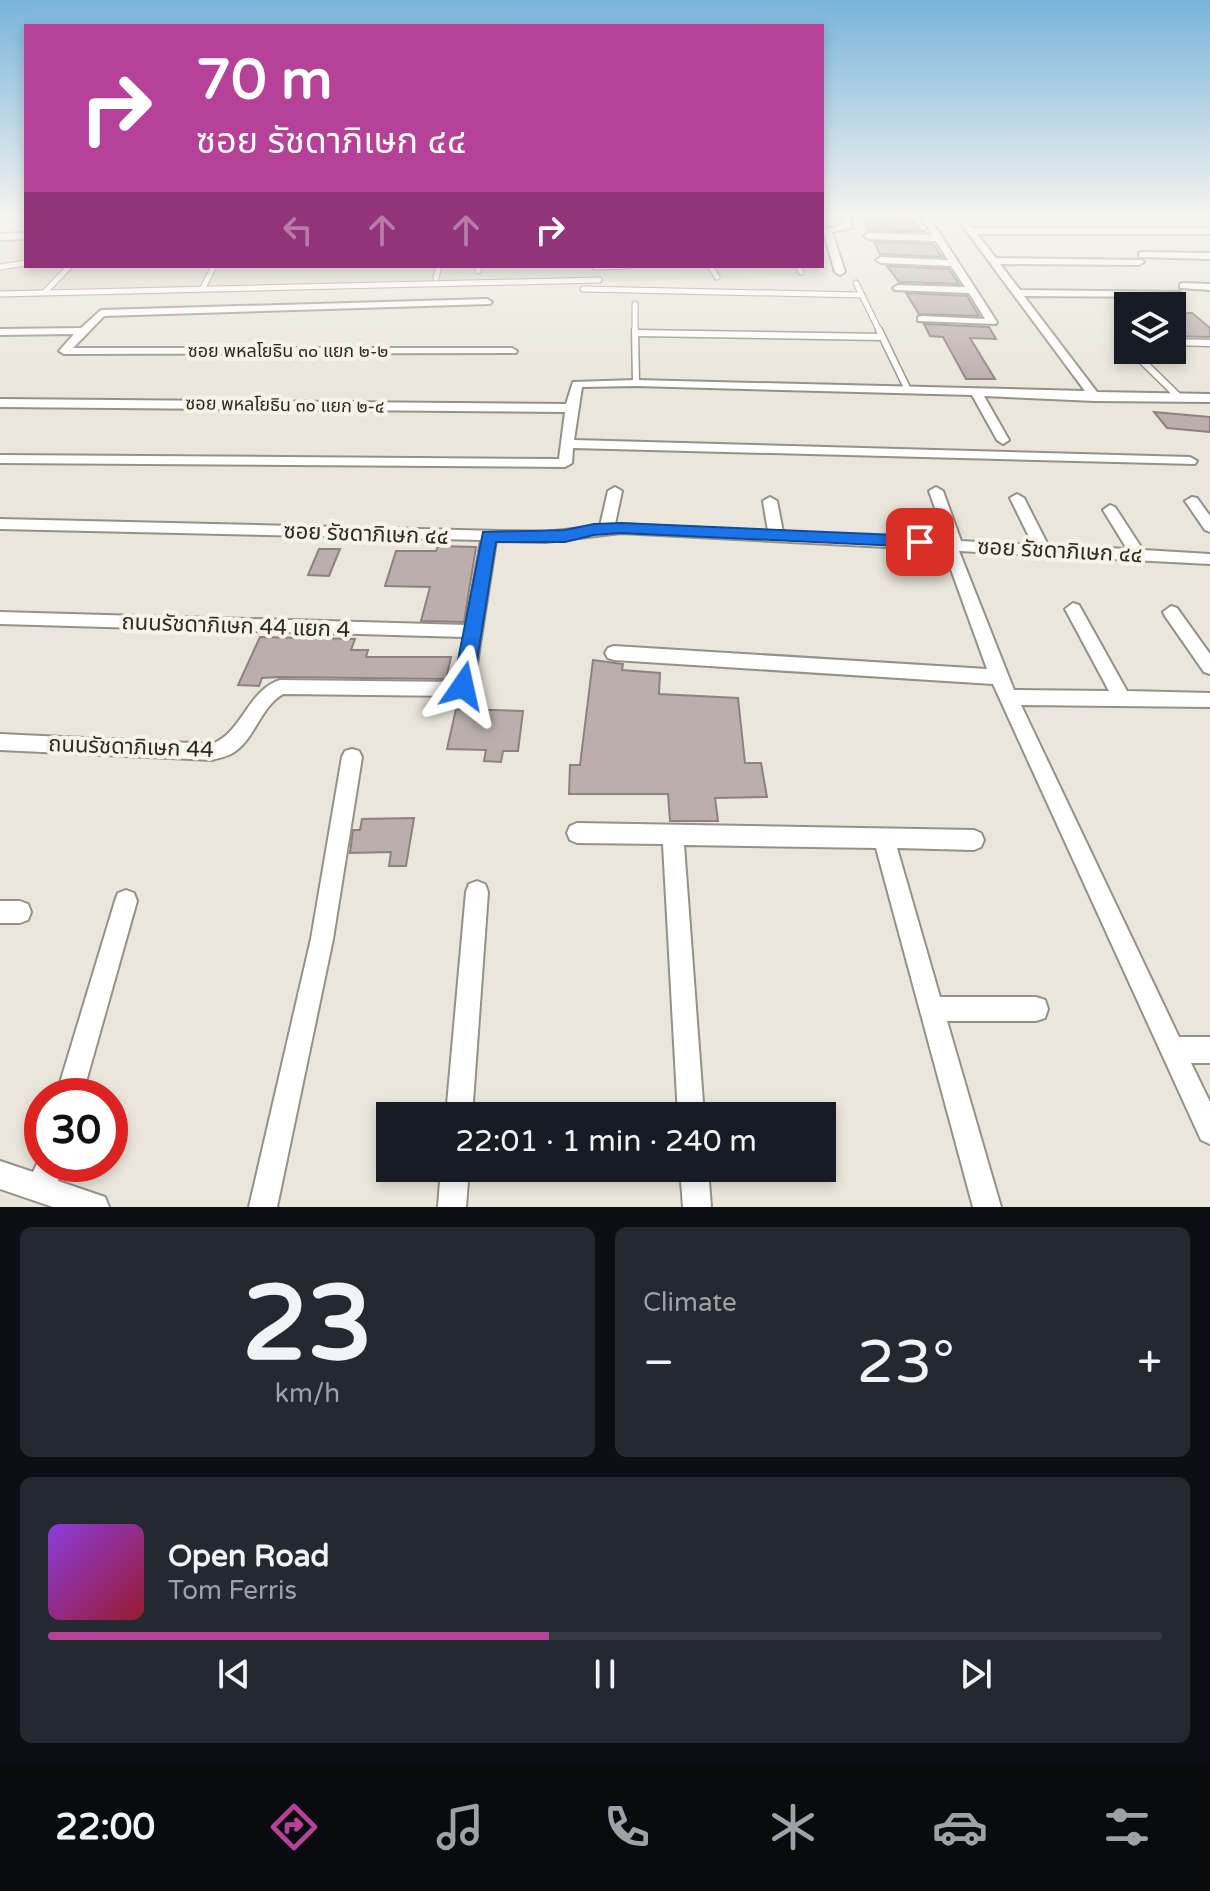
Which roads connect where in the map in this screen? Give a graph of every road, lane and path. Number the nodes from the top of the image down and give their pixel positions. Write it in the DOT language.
graph roads {
  1 [pos="63,273"];
  2 [pos="210,273"];
  3 [pos="437,273"];
  4 [pos="715,273"];
  5 [pos="962,273"];
  6 [pos="1002,273"];
  7 [pos="717,277"];
  8 [pos="436,278"];
  9 [pos="599,280"];
  10 [pos="856,283"];
  11 [pos="1210,287"];
  12 [pos="203,288"];
  13 [pos="898,288"];
  14 [pos="583,289"];
  15 [pos="972,290"];
  16 [pos="45,292"];
  17 [pos="1016,293"];
  18 [pos="0,294"];
  19 [pos="862,295"];
  20 [pos="487,302"];
  21 [pos="635,304"];
  22 [pos="922,319"];
  23 [pos="83,331"];
  24 [pos="0,332"];
  25 [pos="636,333"];
  26 [pos="882,337"];
  27 [pos="1186,342"];
  28 [pos="1210,343"];
  29 [pos="512,351"];
  30 [pos="1147,364"];
  31 [pos="636,383"];
  32 [pos="908,390"];
  33 [pos="976,392"];
  34 [pos="1095,397"];
  35 [pos="1179,397"];
  36 [pos="1210,398"];
  37 [pos="0,403"];
  38 [pos="571,408"];
  39 [pos="1003,440"];
  40 [pos="567,444"];
  41 [pos="0,459"];
  42 [pos="1190,461"];
  43 [pos="615,491"];
  44 [pos="936,491"];
  45 [pos="1017,498"];
  46 [pos="770,501"];
  47 [pos="1192,501"];
  48 [pos="1110,510"];
  49 [pos="0,524"];
  50 [pos="1210,527"];
  51 [pos="607,528"];
  52 [pos="776,534"];
  53 [pos="489,536"];
  54 [pos="952,544"];
  55 [pos="1043,550"];
  56 [pos="1138,555"];
  57 [pos="1210,559"];
  58 [pos="1073,609"];
  59 [pos="1171,612"];
  60 [pos="0,618"];
  61 [pos="473,631"];
  62 [pos="614,653"];
  63 [pos="1210,667"];
  64 [pos="1004,687"];
  65 [pos="1121,697"];
  66 [pos="1210,700"];
  67 [pos="0,742"];
  68 [pos="352,757"];
  69 [pos="577,833"];
  70 [pos="673,834"];
  71 [pos="883,837"];
  72 [pos="974,840"];
  73 [pos="477,892"];
  74 [pos="126,901"];
  75 [pos="931,1009"];
  76 [pos="1036,1009"];
  77 [pos="1172,1050"];
  78 [pos="1210,1050"];
  79 [pos="74,1078"];
  80 [pos="460,1102"];
  81 [pos="690,1102"];
  82 [pos="1210,1131"];
  83 [pos="0,1175"];
  84 [pos="24,1176"];
  85 [pos="55,1182"];
  86 [pos="454,1182"];
  87 [pos="695,1182"];
  88 [pos="95,1207"];
  89 [pos="263,1207"];
  90 [pos="452,1207"];
  91 [pos="697,1207"];
  92 [pos="987,1207"];
  1 -- 16 [label="lane"];
  2 -- 12 [label="lane"];
  3 -- 8 [label="lane"];
  4 -- 7 [label="lane"];
  5 -- 15 [label="street"];
  6 -- 17 [label="street"];
  9 -- 12 [label="lane"];
  10 -- 19 [label="lane"];
  11 -- 17 [label="street"];
  12 -- 16 [label="lane"];
  13 -- 15 [label="street"];
  14 -- 19 [label="lane"];
  15 -- 22 [label="street"];
  16 -- 18 [label="lane"];
  17 -- 34 [label="street"];
  19 -- 26 [label="lane"];
  20 -- 23 [label="street"];
  21 -- 25 [label="lane"];
  23 -- 24 [label="street"];
  23 -- 29 [label="street, ซอย พหลโยธิน ๓๐ แยก ๒-๒"];
  25 -- 26 [label="lane"];
  25 -- 31 [label="lane"];
  26 -- 32 [label="lane"];
  27 -- 28 [label="lane"];
  30 -- 35 [label="lane"];
  31 -- 32 [label="street"];
  31 -- 38 [label="street"];
  32 -- 33 [label="street"];
  33 -- 34 [label="street"];
  33 -- 39 [label="street"];
  34 -- 35 [label="street"];
  35 -- 36 [label="street"];
  37 -- 38 [label="street, ซอย พหลโยธิน ๓๐ แยก ๒-๔"];
  38 -- 40 [label="street"];
  40 -- 41 [label="street"];
  40 -- 42 [label="street"];
  43 -- 51 [label="street"];
  44 -- 54 [label="street"];
  45 -- 55 [label="street"];
  46 -- 52 [label="street"];
  47 -- 50 [label="street"];
  48 -- 56 [label="street"];
  49 -- 53 [label="street, ซอย รัชดาภิเษก ๔๔"];
  51 -- 52 [label="street, ซอย รัชดาภิเษก ๔๔"];
  51 -- 53 [label="street, ซอย รัชดาภิเษก ๔๔"];
  52 -- 54 [label="street, ซอย รัชดาภิเษก ๔๔"];
  53 -- 61 [label="street, ถนนรัชดาภิเษก 44"];
  54 -- 55 [label="street, ซอย รัชดาภิเษก ๔๔"];
  54 -- 64 [label="street"];
  55 -- 56 [label="street, ซอย รัชดาภิเษก ๔๔"];
  56 -- 57 [label="street, ซอย รัชดาภิเษก ๔๔"];
  58 -- 65 [label="street"];
  59 -- 63 [label="street"];
  60 -- 61 [label="street, ถนนรัชดาภิเษก 44 แยก 4"];
  61 -- 67 [label="street, ถนนรัชดาภิเษก 44"];
  62 -- 64 [label="street"];
  64 -- 65 [label="street"];
  64 -- 77 [label="street"];
  65 -- 66 [label="street"];
  68 -- 89 [label="street"];
  69 -- 70 [label="street"];
  70 -- 71 [label="street"];
  70 -- 81 [label="street"];
  71 -- 72 [label="street"];
  71 -- 75 [label="street"];
  73 -- 80 [label="street"];
  74 -- 79 [label="street"];
  75 -- 76 [label="street"];
  75 -- 92 [label="street"];
  77 -- 78 [label="street"];
  77 -- 82 [label="street"];
  83 -- 84 [label="street"];
  85 -- 88 [label="street"];
  86 -- 90 [label="street"];
  87 -- 91 [label="street"];
}
